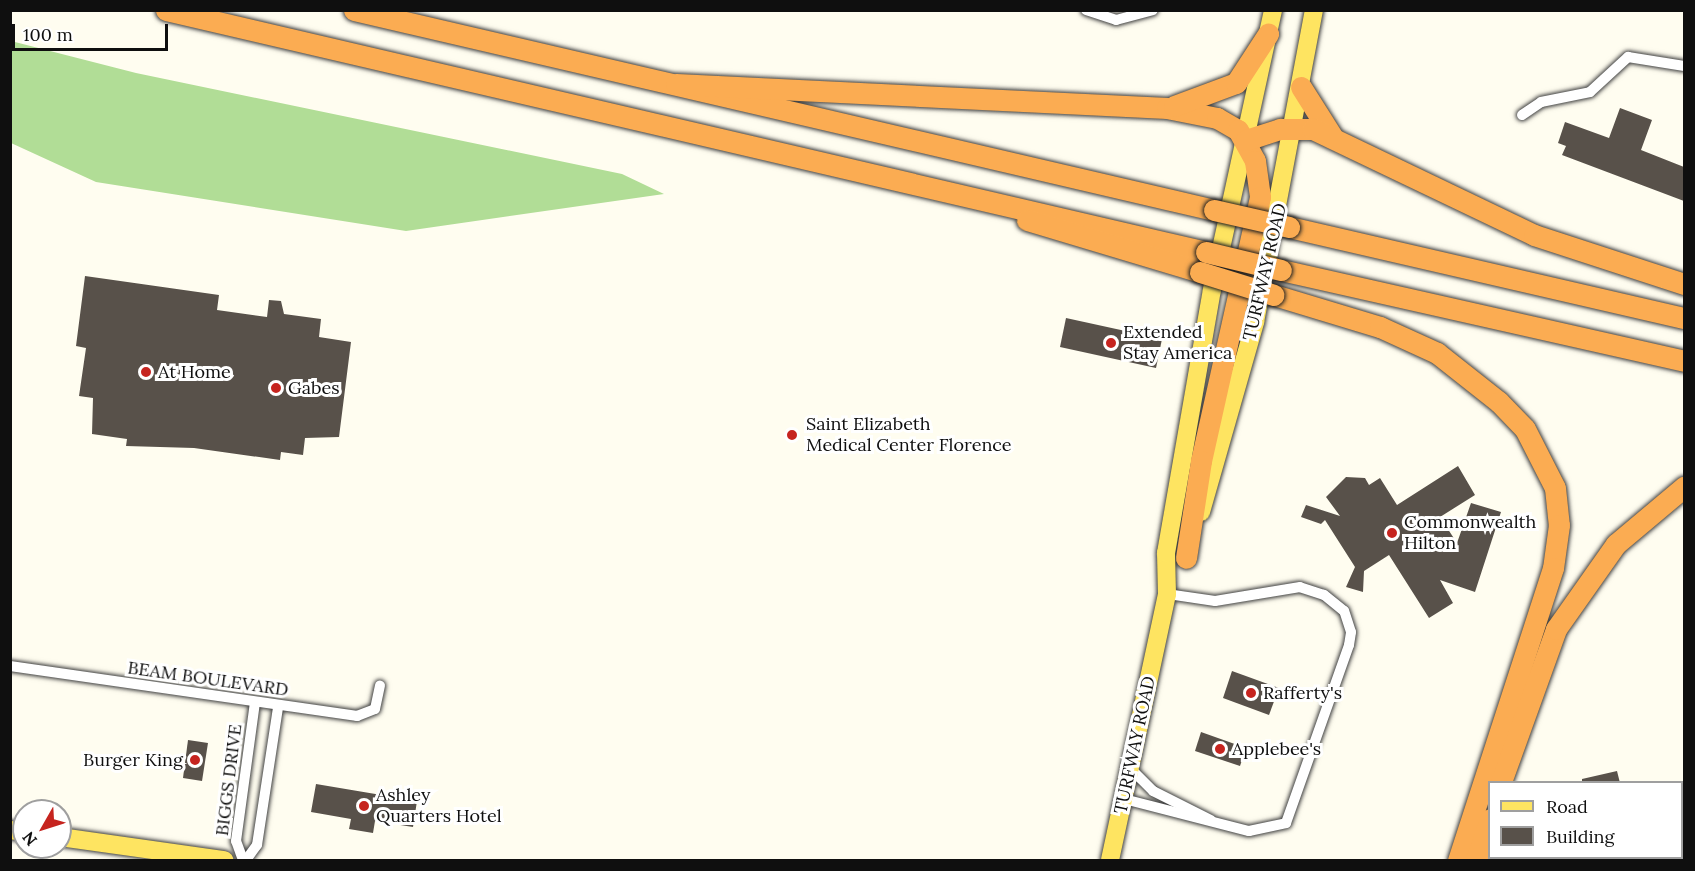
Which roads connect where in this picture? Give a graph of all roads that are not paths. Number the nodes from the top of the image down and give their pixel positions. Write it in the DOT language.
graph roads {
  1 [pos="166,10"];
  2 [pos="354,10"];
  3 [pos="1086,10"];
  4 [pos="1153,10"];
  5 [pos="1273,10"];
  6 [pos="1314,10"];
  7 [pos="1268,34"];
  8 [pos="1684,66"];
  9 [pos="676,84"];
  10 [pos="1301,87"];
  11 [pos="1167,108"];
  12 [pos="1522,115"];
  13 [pos="1294,127"];
  14 [pos="1334,139"];
  15 [pos="1246,140"];
  16 [pos="1203,262"];
  17 [pos="1684,284"];
  18 [pos="1684,318"];
  19 [pos="1684,361"];
  20 [pos="1684,487"];
  21 [pos="1186,558"];
  22 [pos="1167,594"];
  23 [pos="10,666"];
  24 [pos="380,686"];
  25 [pos="255,703"];
  26 [pos="278,707"];
  27 [pos="1130,768"];
  28 [pos="1502,781"];
  29 [pos="1124,799"];
  30 [pos="1212,820"];
  31 [pos="1488,825"];
  32 [pos="72,839"];
  33 [pos="224,861"];
  34 [pos="244,861"];
  35 [pos="1110,861"];
  36 [pos="1458,861"];
  37 [pos="1476,861"];
  1 -- 16 [label="highway"];
  2 -- 9 [label="highway"];
  3 -- 4 [label="street"];
  5 -- 7 [label="main road, TURFWAY ROAD"];
  6 -- 10 [label="main road, TURFWAY ROAD"];
  7 -- 11 [label="highway"];
  7 -- 15 [label="main road, TURFWAY ROAD"];
  8 -- 12 [label="street"];
  9 -- 11 [label="highway"];
  9 -- 18 [label="highway, bridge"];
  10 -- 13 [label="main road, TURFWAY ROAD"];
  10 -- 14 [label="highway"];
  11 -- 15 [label="highway"];
  13 -- 14 [label="highway"];
  13 -- 15 [label="highway"];
  13 -- 21 [label="main road, TURFWAY ROAD"];
  14 -- 17 [label="highway"];
  15 -- 21 [label="highway"];
  15 -- 22 [label="main road, TURFWAY ROAD"];
  16 -- 19 [label="highway, bridge"];
  16 -- 36 [label="highway, bridge"];
  20 -- 28 [label="highway"];
  21 -- 22 [label="main road, TURFWAY ROAD"];
  22 -- 27 [label="main road, TURFWAY ROAD"];
  22 -- 30 [label="street"];
  23 -- 25 [label="street, BEAM BOULEVARD"];
  24 -- 26 [label="street, BEAM BOULEVARD"];
  25 -- 26 [label="street, BEAM BOULEVARD"];
  25 -- 34 [label="street, BIGGS DRIVE"];
  26 -- 34 [label="street, BIGGS DRIVE"];
  27 -- 29 [label="main road, TURFWAY ROAD"];
  27 -- 30 [label="street"];
  29 -- 30 [label="street"];
  29 -- 35 [label="main road, TURFWAY ROAD"];
  31 -- 37 [label="highway"];
  32 -- 33 [label="main road"];
}
